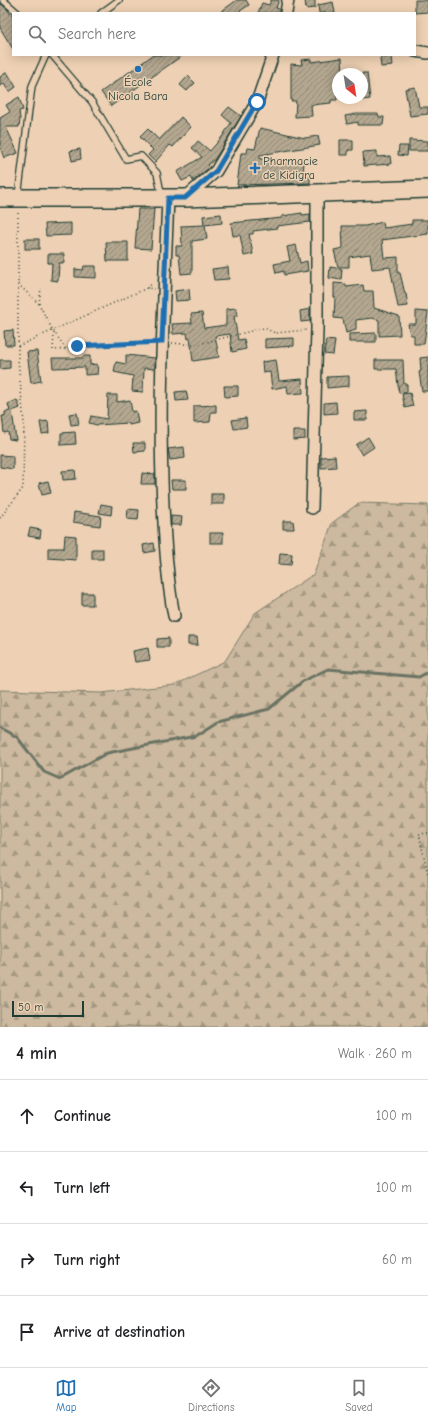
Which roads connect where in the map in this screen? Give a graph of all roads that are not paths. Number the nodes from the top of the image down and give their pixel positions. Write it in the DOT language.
graph roads {
  1 [pos="3,0"];
  2 [pos="119,0"];
  3 [pos="288,0"];
  4 [pos="17,12"];
  5 [pos="102,12"];
  6 [pos="286,12"];
  7 [pos="416,51"];
  8 [pos="428,53"];
  9 [pos="46,56"];
  10 [pos="53,56"];
  11 [pos="272,56"];
  12 [pos="428,189"];
  13 [pos="317,192"];
  14 [pos="0,198"];
  15 [pos="18,198"];
  16 [pos="172,198"];
  17 [pos="312,508"];
  18 [pos="174,616"];
  1 -- 4 [label="lane"];
  2 -- 5 [label="lane"];
  3 -- 6 [label="street"];
  7 -- 8 [label="street"];
  9 -- 15 [label="lane"];
  10 -- 16 [label="lane"];
  11 -- 16 [label="street"];
  12 -- 13 [label="main road"];
  13 -- 16 [label="main road"];
  13 -- 17 [label="street"];
  14 -- 15 [label="main road"];
  15 -- 16 [label="main road"];
  16 -- 18 [label="street"];
}
